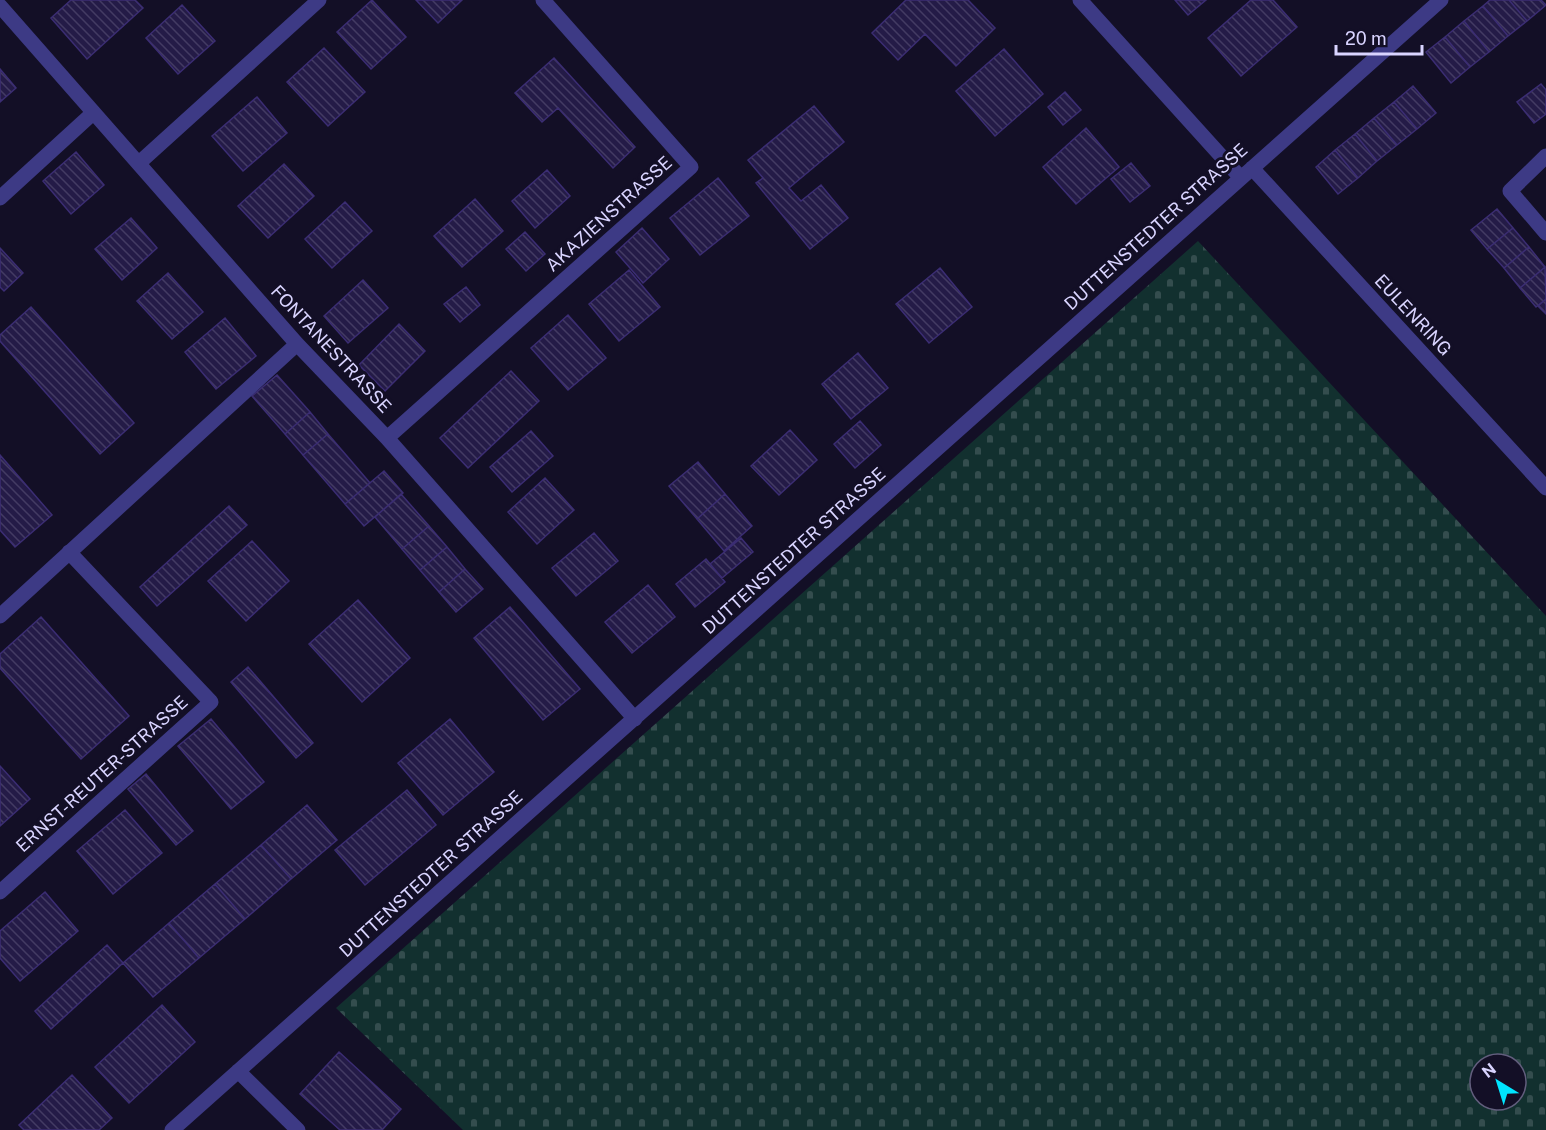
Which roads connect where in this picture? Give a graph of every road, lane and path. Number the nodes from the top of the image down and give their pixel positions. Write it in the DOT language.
graph roads {
  1 [pos="320,0"];
  2 [pos="543,0"];
  3 [pos="1080,0"];
  4 [pos="1441,0"];
  5 [pos="0,6"];
  6 [pos="93,113"];
  7 [pos="1546,156"];
  8 [pos="139,163"];
  9 [pos="1246,173"];
  10 [pos="0,198"];
  11 [pos="1546,233"];
  12 [pos="297,344"];
  13 [pos="387,438"];
  14 [pos="1546,488"];
  15 [pos="69,552"];
  16 [pos="0,616"];
  17 [pos="635,718"];
  18 [pos="0,892"];
  19 [pos="238,1071"];
  20 [pos="172,1130"];
  21 [pos="298,1130"];
  1 -- 8 [label="street"];
  2 -- 13 [label="street, AKAZIENSTRASSE"];
  3 -- 9 [label="street, EULENRING"];
  4 -- 9 [label="street, DUTTENSTEDTER STRASSE"];
  5 -- 6 [label="street, FONTANESTRASSE"];
  6 -- 8 [label="street, FONTANESTRASSE"];
  6 -- 10 [label="street"];
  7 -- 11 [label="street"];
  8 -- 12 [label="street, FONTANESTRASSE"];
  9 -- 14 [label="street, EULENRING"];
  9 -- 17 [label="street, DUTTENSTEDTER STRASSE"];
  12 -- 13 [label="street, FONTANESTRASSE"];
  12 -- 15 [label="street"];
  13 -- 17 [label="street, FONTANESTRASSE"];
  15 -- 16 [label="street"];
  15 -- 18 [label="street, ERNST-REUTER-STRASSE"];
  17 -- 19 [label="street, DUTTENSTEDTER STRASSE"];
  19 -- 20 [label="street, DUTTENSTEDTER STRASSE"];
  19 -- 21 [label="street"];
}
